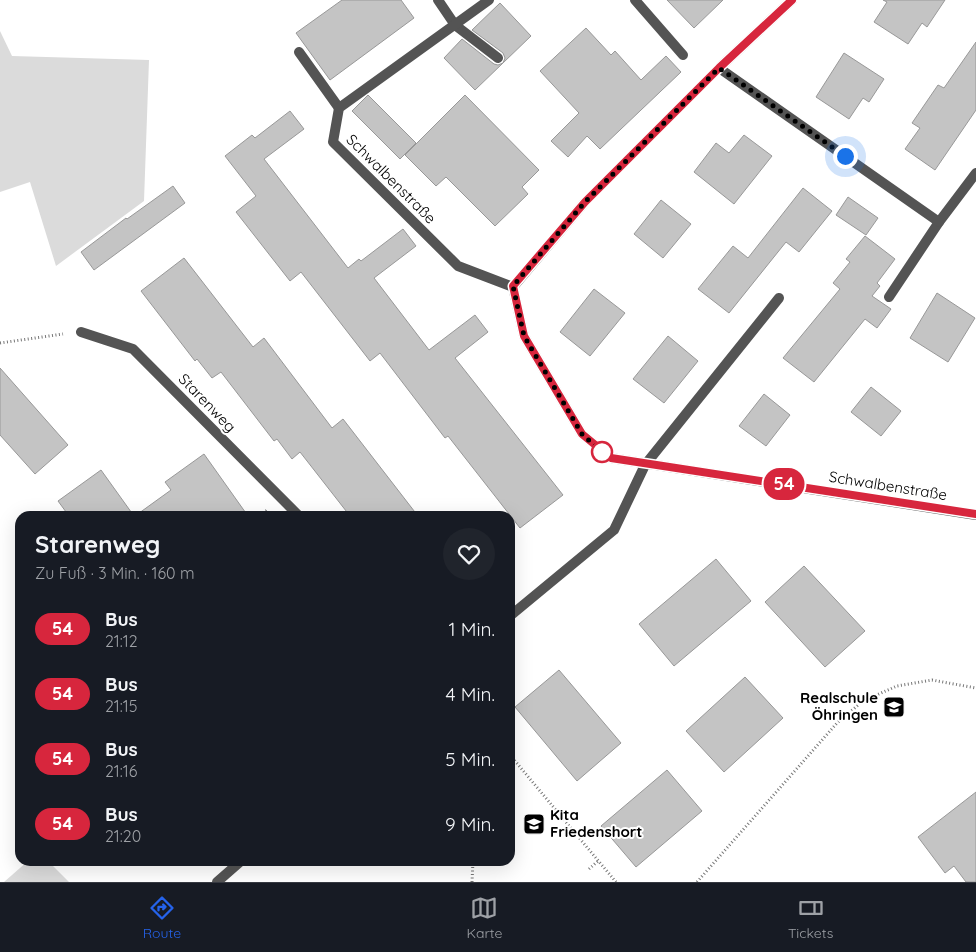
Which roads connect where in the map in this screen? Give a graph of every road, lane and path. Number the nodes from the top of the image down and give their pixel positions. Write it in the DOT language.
graph roads {
  1 [pos="438,0"];
  2 [pos="490,0"];
  3 [pos="635,0"];
  4 [pos="792,0"];
  5 [pos="455,25"];
  6 [pos="299,52"];
  7 [pos="683,55"];
  8 [pos="498,58"];
  9 [pos="719,68"];
  10 [pos="339,108"];
  11 [pos="976,173"];
  12 [pos="939,222"];
  13 [pos="513,286"];
  14 [pos="889,296"];
  15 [pos="779,298"];
  16 [pos="81,332"];
  17 [pos="0,343"];
  18 [pos="645,465"];
  19 [pos="294,511"];
  20 [pos="976,514"];
  21 [pos="515,612"];
  22 [pos="976,688"];
  23 [pos="515,761"];
  24 [pos="598,861"];
  25 [pos="235,866"];
  26 [pos="473,866"];
  27 [pos="589,869"];
  28 [pos="217,882"];
  29 [pos="472,882"];
  30 [pos="616,882"];
  31 [pos="697,882"];
  1 -- 5 [label="street"];
  2 -- 5 [label="street"];
  3 -- 7 [label="street"];
  4 -- 9 [label="street"];
  5 -- 8 [label="street"];
  5 -- 10 [label="street"];
  6 -- 10 [label="street"];
  9 -- 12 [label="street"];
  9 -- 13 [label="street"];
  10 -- 13 [label="street, Schwalbenstraße"];
  11 -- 12 [label="street"];
  12 -- 14 [label="street"];
  13 -- 18 [label="street, Schwalbenstraße"];
  15 -- 18 [label="street"];
  16 -- 17 [label="path"];
  16 -- 19 [label="street, Starenweg"];
  18 -- 20 [label="street, Schwalbenstraße"];
  18 -- 21 [label="street"];
  22 -- 31 [label="path"];
  23 -- 24 [label="path"];
  24 -- 27 [label="path"];
  24 -- 30 [label="path"];
  25 -- 28 [label="street"];
  26 -- 29 [label="path"];
}
